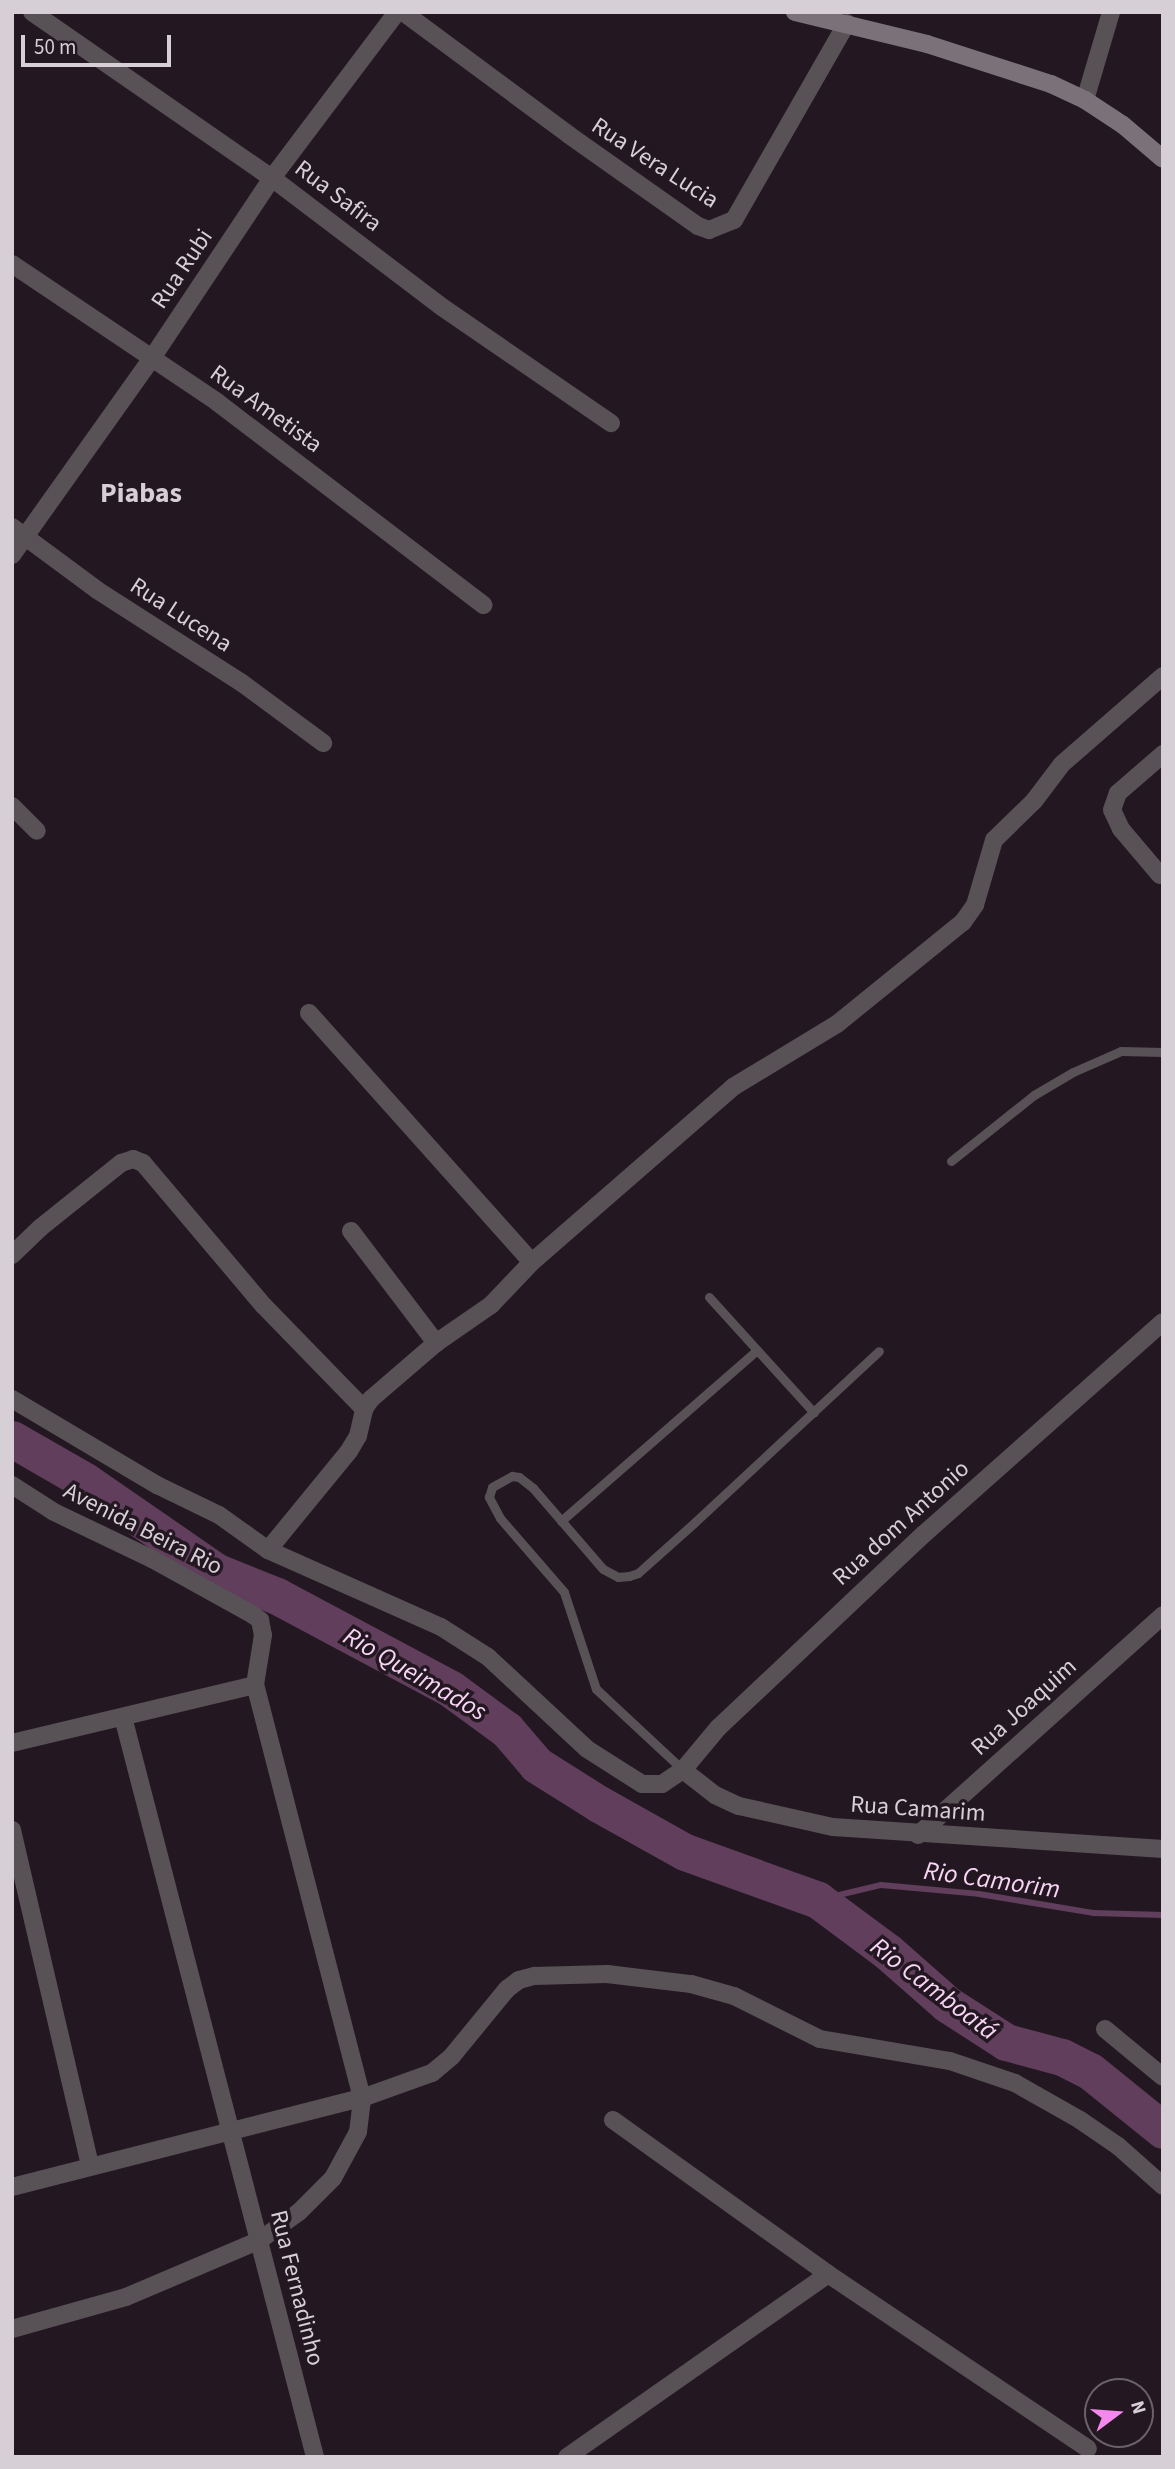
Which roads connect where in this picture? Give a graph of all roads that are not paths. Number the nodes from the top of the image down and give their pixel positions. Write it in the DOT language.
graph roads {
  1 [pos="32,12"];
  2 [pos="397,12"];
  3 [pos="403,12"];
  4 [pos="795,12"];
  5 [pos="1111,12"];
  6 [pos="847,23"];
  7 [pos="1086,100"];
  8 [pos="1163,159"];
  9 [pos="272,177"];
  10 [pos="12,264"];
  11 [pos="152,358"];
  12 [pos="611,423"];
  13 [pos="19,532"];
  14 [pos="12,555"];
  15 [pos="483,605"];
  16 [pos="1163,676"];
  17 [pos="323,743"];
  18 [pos="1163,754"];
  19 [pos="12,807"];
  20 [pos="37,831"];
  21 [pos="1162,875"];
  22 [pos="309,1013"];
  23 [pos="1163,1052"];
  24 [pos="951,1161"];
  25 [pos="351,1231"];
  26 [pos="12,1255"];
  27 [pos="532,1262"];
  28 [pos="709,1297"];
  29 [pos="1163,1322"];
  30 [pos="436,1343"];
  31 [pos="757,1350"];
  32 [pos="879,1352"];
  33 [pos="12,1399"];
  34 [pos="364,1409"];
  35 [pos="814,1413"];
  36 [pos="12,1485"];
  37 [pos="561,1521"];
  38 [pos="268,1550"];
  39 [pos="1163,1615"];
  40 [pos="255,1685"];
  41 [pos="123,1717"];
  42 [pos="12,1743"];
  43 [pos="683,1770"];
  44 [pos="12,1830"];
  45 [pos="918,1835"];
  46 [pos="1163,1849"];
  47 [pos="1105,2029"];
  48 [pos="1163,2077"];
  49 [pos="362,2098"];
  50 [pos="613,2120"];
  51 [pos="232,2131"];
  52 [pos="90,2165"];
  53 [pos="1163,2186"];
  54 [pos="12,2187"];
  55 [pos="260,2240"];
  56 [pos="828,2274"];
  57 [pos="12,2329"];
  58 [pos="1088,2449"];
  59 [pos="315,2457"];
  60 [pos="567,2457"];
  1 -- 9 [label="street, Rua Safira"];
  2 -- 9 [label="street, Rua Rubi"];
  3 -- 6 [label="street, Rua Vera Lucia"];
  4 -- 6 [label="street"];
  5 -- 7 [label="street"];
  6 -- 7 [label="street"];
  7 -- 8 [label="street"];
  9 -- 11 [label="street, Rua Rubi"];
  9 -- 12 [label="street, Rua Safira"];
  10 -- 11 [label="street, Rua Ametista"];
  11 -- 13 [label="street, Rua Rubi"];
  11 -- 15 [label="street, Rua Ametista"];
  13 -- 14 [label="street, Rua Rubi"];
  13 -- 17 [label="street, Rua Lucena"];
  16 -- 27 [label="street"];
  18 -- 21 [label="street"];
  19 -- 20 [label="street"];
  22 -- 27 [label="street"];
  23 -- 24 [label="lane"];
  25 -- 30 [label="street"];
  26 -- 34 [label="street"];
  27 -- 30 [label="street"];
  28 -- 31 [label="lane"];
  29 -- 43 [label="street, Rua dom Antonio"];
  30 -- 34 [label="street"];
  31 -- 35 [label="lane"];
  31 -- 37 [label="lane"];
  32 -- 35 [label="lane"];
  33 -- 38 [label="street"];
  34 -- 38 [label="street"];
  35 -- 37 [label="lane"];
  36 -- 40 [label="street, Avenida Beira Rio"];
  37 -- 43 [label="lane"];
  38 -- 43 [label="street"];
  39 -- 45 [label="street, Rua Joaquim"];
  40 -- 41 [label="street"];
  40 -- 49 [label="street"];
  41 -- 42 [label="street"];
  41 -- 51 [label="street, Rua Fernadinho"];
  43 -- 45 [label="street, Rua Camarim"];
  44 -- 52 [label="street"];
  45 -- 46 [label="street, Rua Camarim"];
  47 -- 48 [label="street"];
  49 -- 51 [label="street"];
  49 -- 53 [label="street"];
  49 -- 55 [label="street"];
  50 -- 56 [label="street"];
  51 -- 52 [label="street"];
  51 -- 55 [label="street, Rua Fernadinho"];
  52 -- 54 [label="street"];
  55 -- 57 [label="street"];
  55 -- 59 [label="street, Rua Fernadinho"];
  56 -- 58 [label="street"];
  56 -- 60 [label="street"];
}
